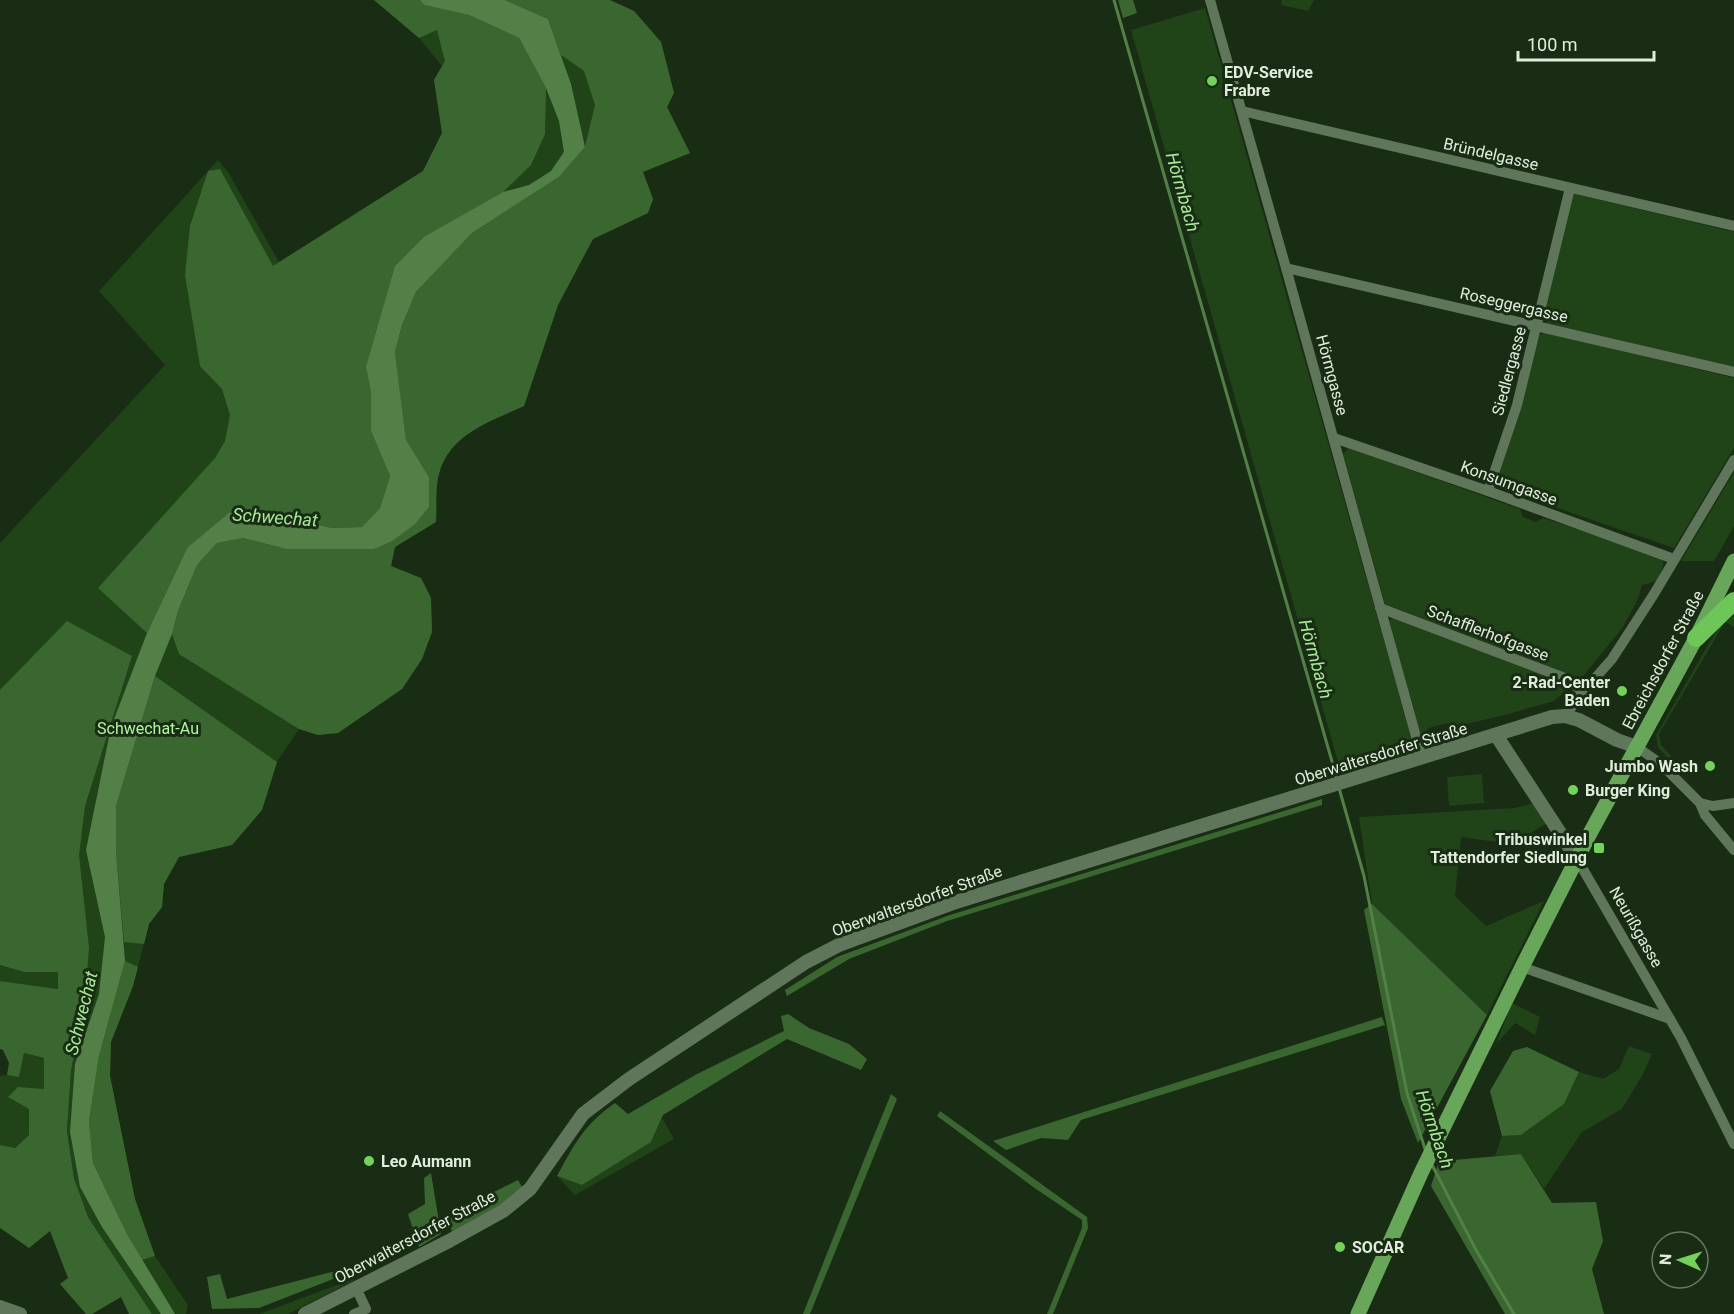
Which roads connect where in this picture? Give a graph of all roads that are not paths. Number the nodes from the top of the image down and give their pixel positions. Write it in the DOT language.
graph roads {
  1 [pos="1210,0"];
  2 [pos="1242,111"];
  3 [pos="1570,188"];
  4 [pos="1734,226"];
  5 [pos="1286,268"];
  6 [pos="1537,326"];
  7 [pos="1734,372"];
  8 [pos="1334,438"];
  9 [pos="1734,460"];
  10 [pos="1488,491"];
  11 [pos="1674,559"];
  12 [pos="1734,561"];
  13 [pos="1734,601"];
  14 [pos="1380,608"];
  15 [pos="1696,638"];
  16 [pos="1583,692"];
  17 [pos="1565,716"];
  18 [pos="1496,735"];
  19 [pos="1637,747"];
  20 [pos="1422,758"];
  21 [pos="1700,803"];
  22 [pos="1734,803"];
  23 [pos="1734,850"];
  24 [pos="1576,859"];
  25 [pos="1522,966"];
  26 [pos="1670,1018"];
  27 [pos="1734,1144"];
  28 [pos="356,1288"];
  29 [pos="0,1307"];
  30 [pos="368,1312"];
  31 [pos="20,1314"];
  32 [pos="305,1314"];
  33 [pos="354,1314"];
  34 [pos="1358,1314"];
  1 -- 2 [label="street, Hörmgasse"];
  2 -- 3 [label="street, Bründelgasse"];
  2 -- 5 [label="street, Hörmgasse"];
  3 -- 4 [label="street, Bründelgasse"];
  3 -- 6 [label="street, Siedlergasse"];
  5 -- 6 [label="street, Roseggergasse"];
  5 -- 8 [label="street, Hörmgasse"];
  6 -- 7 [label="street, Roseggergasse"];
  6 -- 10 [label="street, Siedlergasse"];
  8 -- 10 [label="street, Konsumgasse"];
  8 -- 14 [label="street, Hörmgasse"];
  9 -- 11 [label="street"];
  10 -- 11 [label="street, Konsumgasse"];
  11 -- 16 [label="street"];
  12 -- 15 [label="main road, Ebreichsdorfer Straße"];
  13 -- 15 [label="highway"];
  14 -- 16 [label="street, Schafflerhofgasse"];
  14 -- 20 [label="street, Hörmgasse"];
  15 -- 19 [label="main road, Ebreichsdorfer Straße"];
  16 -- 17 [label="street"];
  17 -- 18 [label="street, Oberwaltersdorfer Straße"];
  17 -- 19 [label="street"];
  18 -- 20 [label="street, Oberwaltersdorfer Straße"];
  18 -- 24 [label="street, Neurißgasse"];
  19 -- 21 [label="street"];
  19 -- 24 [label="main road, Ebreichsdorfer Straße"];
  20 -- 28 [label="street, Oberwaltersdorfer Straße"];
  21 -- 22 [label="street"];
  21 -- 23 [label="street"];
  24 -- 25 [label="main road, Ebreichsdorfer Straße"];
  24 -- 26 [label="street, Neurißgasse"];
  25 -- 26 [label="street"];
  25 -- 34 [label="main road, Ebreichsdorfer Straße"];
  26 -- 27 [label="street, Neurißgasse"];
  28 -- 30 [label="street"];
  28 -- 32 [label="street, Oberwaltersdorfer Straße"];
  29 -- 31 [label="street"];
  30 -- 33 [label="street"];
}
